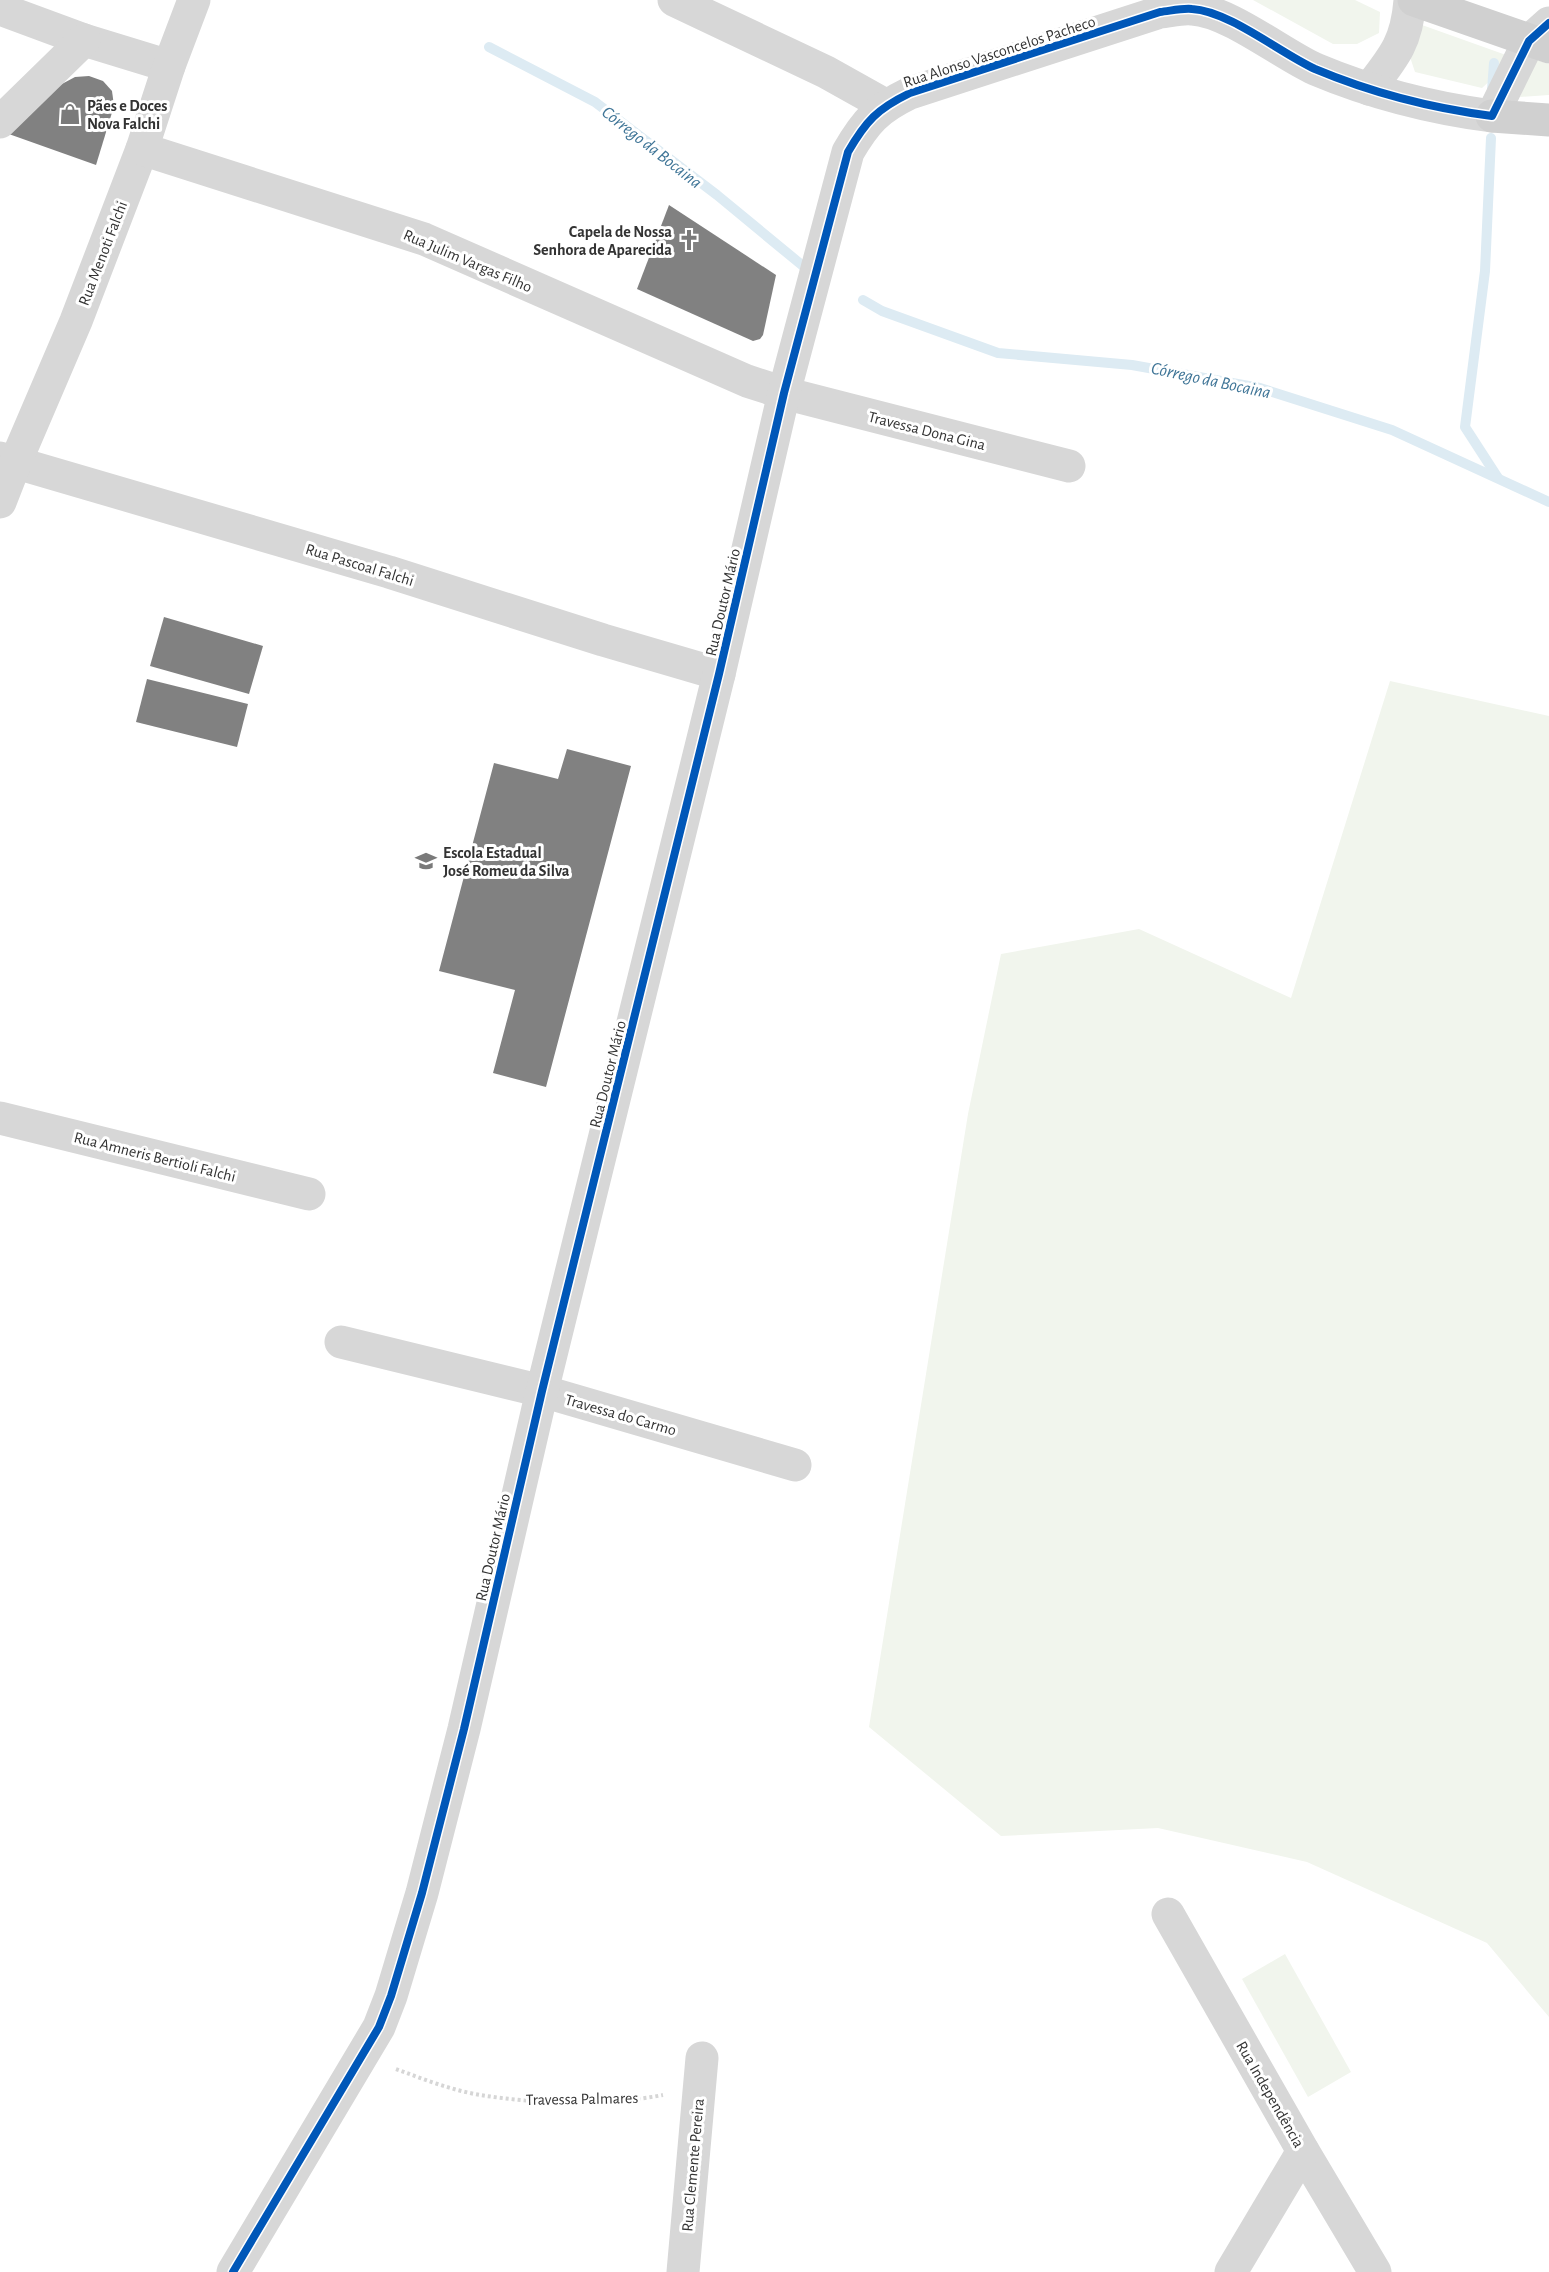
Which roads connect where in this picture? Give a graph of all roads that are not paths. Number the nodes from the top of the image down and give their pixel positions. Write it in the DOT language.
graph roads {
  1 [pos="194,0"];
  2 [pos="674,0"];
  3 [pos="1410,0"];
  4 [pos="1414,0"];
  5 [pos="0,9"];
  6 [pos="1542,37"];
  7 [pos="84,39"];
  8 [pos="169,66"];
  9 [pos="1369,89"];
  10 [pos="885,105"];
  11 [pos="1492,116"];
  12 [pos="1549,120"];
  13 [pos="0,122"];
  14 [pos="142,149"];
  15 [pos="784,393"];
  16 [pos="8,459"];
  17 [pos="1070,466"];
  18 [pos="0,502"];
  19 [pos="719,674"];
  20 [pos="0,1118"];
  21 [pos="309,1194"];
  22 [pos="341,1342"];
  23 [pos="542,1391"];
  24 [pos="795,1465"];
  25 [pos="1168,1914"];
  26 [pos="701,2073"];
  27 [pos="1303,2151"];
  28 [pos="233,2272"];
  29 [pos="683,2272"];
  30 [pos="1231,2272"];
  31 [pos="1376,2272"];
  1 -- 8 [label="street, Rua Menoti Falchi"];
  2 -- 10 [label="street"];
  3 -- 9 [label="street"];
  4 -- 6 [label="main road"];
  5 -- 7 [label="street"];
  6 -- 11 [label="street"];
  7 -- 8 [label="street"];
  7 -- 13 [label="street"];
  8 -- 14 [label="street, Rua Menoti Falchi"];
  9 -- 10 [label="street, Rua Alonso Vasconcelos Pacheco"];
  9 -- 11 [label="street, Rua Alonso Vasconcelos Pacheco"];
  10 -- 15 [label="street, Rua Doutor Mário"];
  11 -- 12 [label="main road"];
  14 -- 15 [label="street, Rua Julim Vargas Filho"];
  14 -- 16 [label="street, Rua Menoti Falchi"];
  15 -- 17 [label="street, Travessa Dona Gina"];
  15 -- 19 [label="street, Rua Doutor Mário"];
  16 -- 18 [label="street, Rua Menoti Falchi"];
  16 -- 19 [label="street, Rua Pascoal Falchi"];
  19 -- 23 [label="street, Rua Doutor Mário"];
  20 -- 21 [label="street, Rua Amneris Bertioli Falchi"];
  22 -- 23 [label="street, Travessa do Carmo"];
  23 -- 24 [label="street, Travessa do Carmo"];
  23 -- 28 [label="street, Rua Doutor Mário"];
  25 -- 27 [label="street, Rua Independência"];
  26 -- 29 [label="street, Rua Clemente Pereira"];
  27 -- 30 [label="street"];
  27 -- 31 [label="street, Rua Independência"];
}
